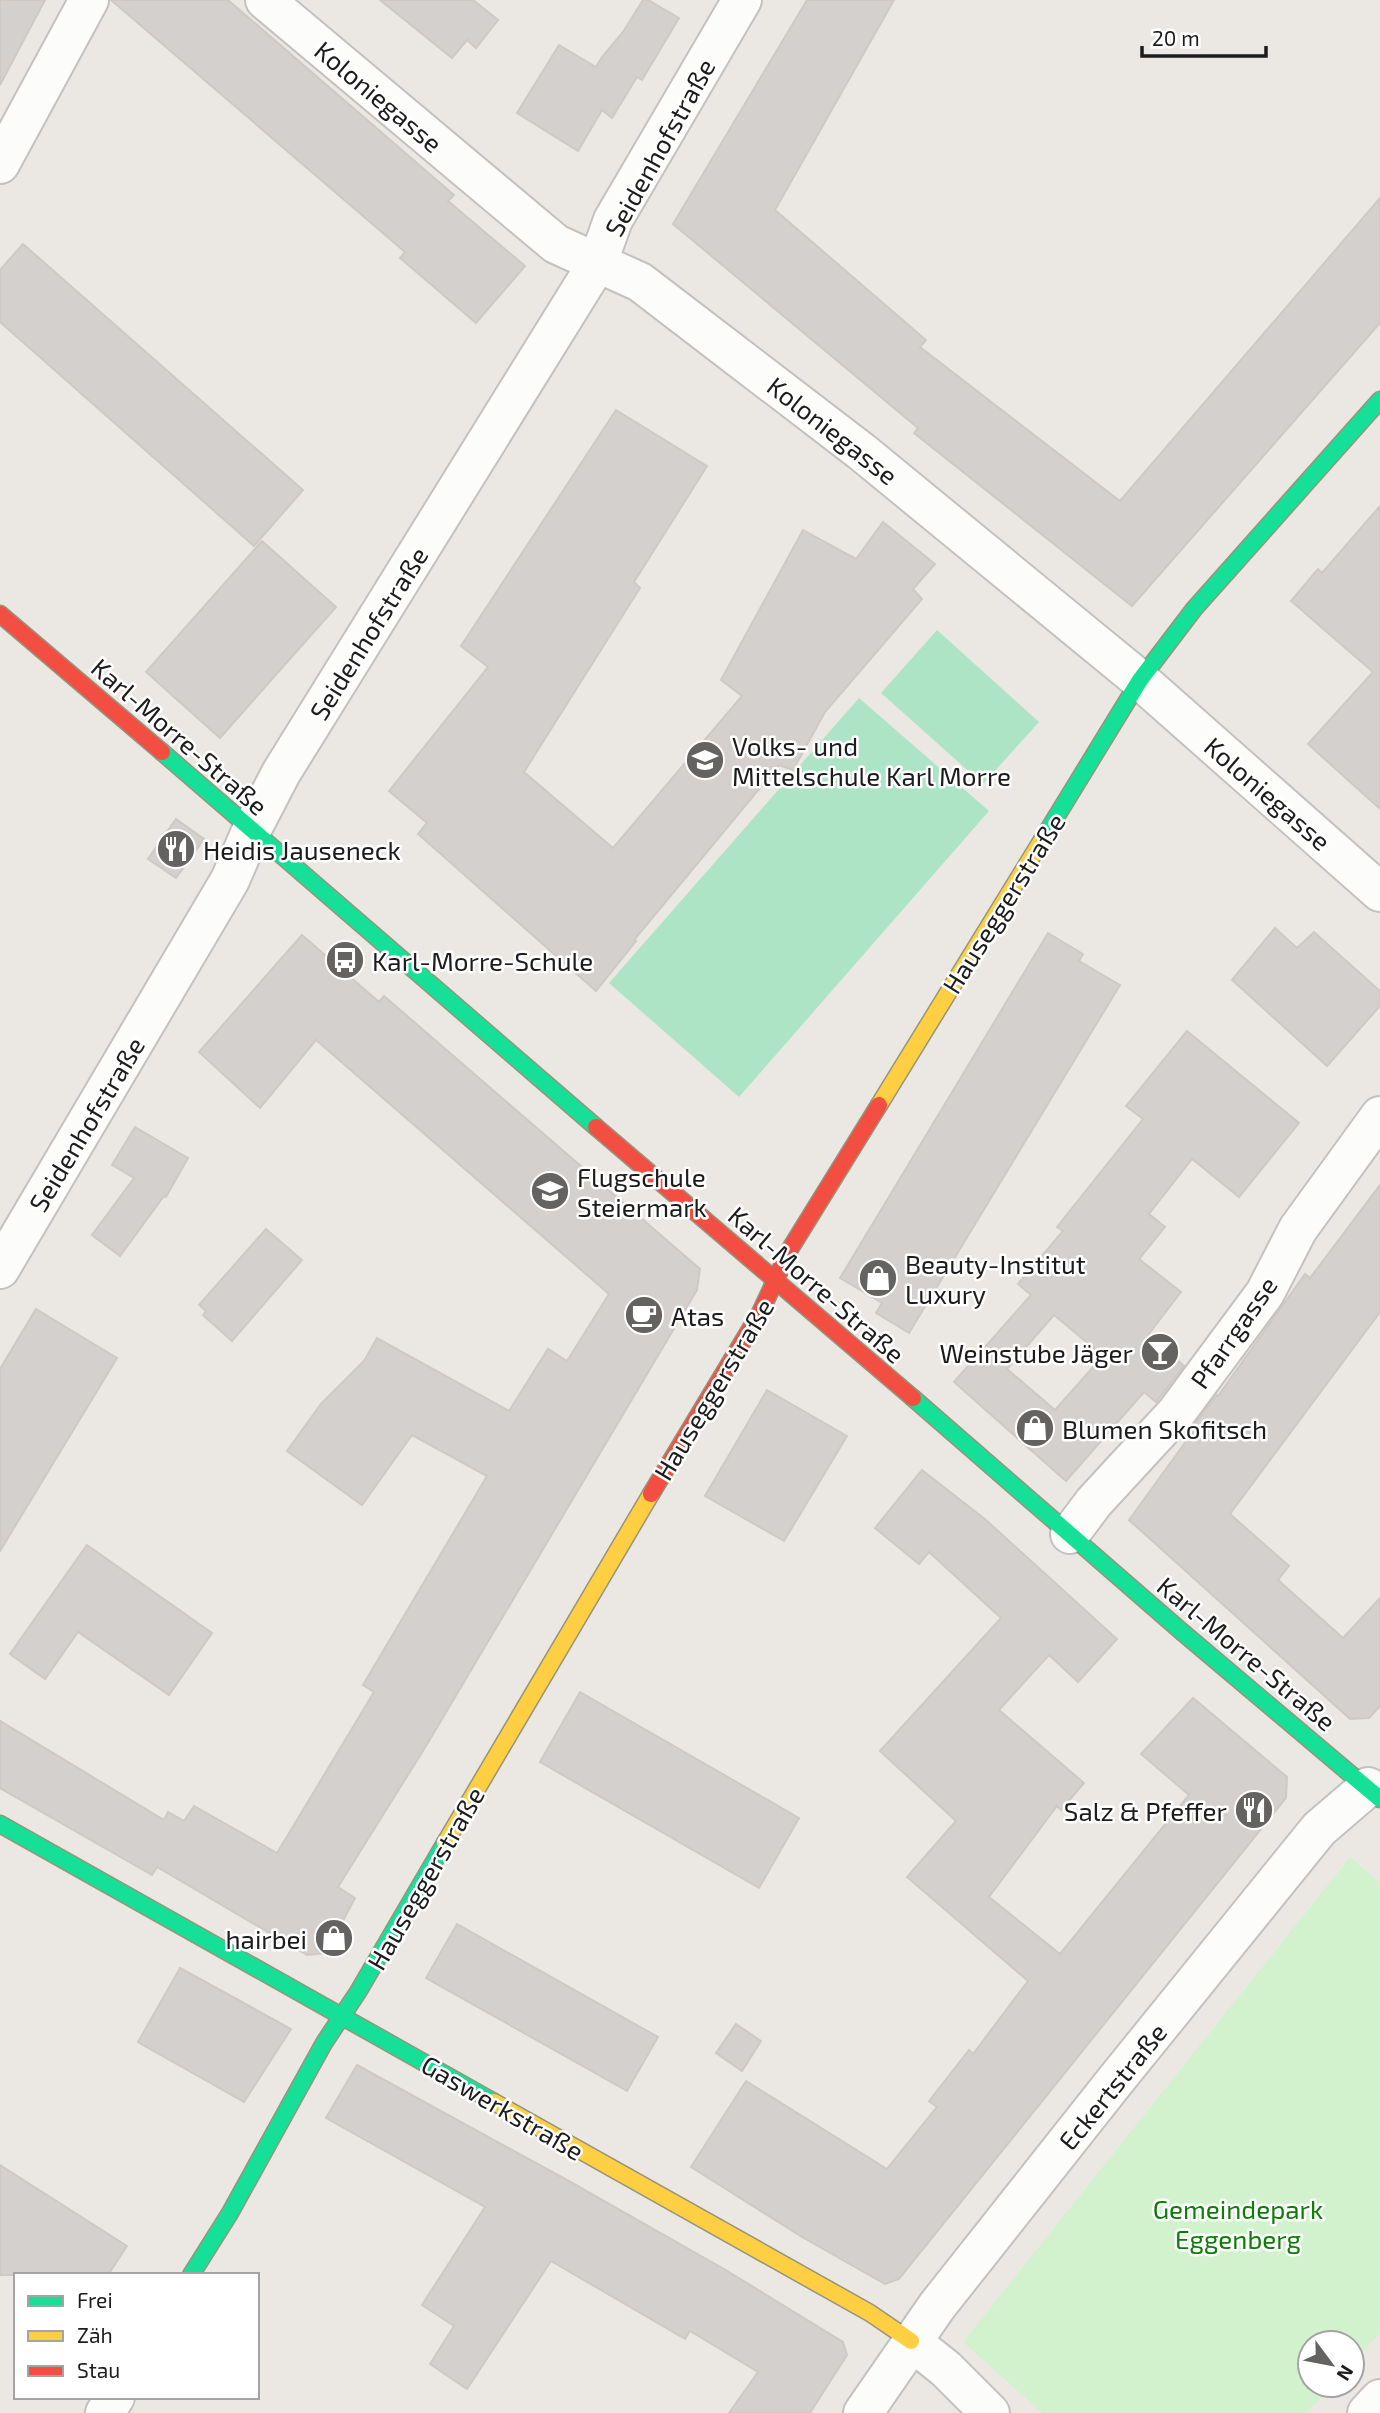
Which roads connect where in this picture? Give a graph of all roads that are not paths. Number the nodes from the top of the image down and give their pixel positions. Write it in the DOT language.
graph roads {
  1 [pos="89,0"];
  2 [pos="265,0"];
  3 [pos="742,0"];
  4 [pos="0,164"];
  5 [pos="598,262"];
  6 [pos="1380,400"];
  7 [pos="0,614"];
  8 [pos="1140,680"];
  9 [pos="252,829"];
  10 [pos="1380,892"];
  11 [pos="1380,1116"];
  12 [pos="0,1269"];
  13 [pos="778,1281"];
  14 [pos="1070,1534"];
  15 [pos="1376,1787"];
  16 [pos="0,1824"];
  17 [pos="342,2015"];
  18 [pos="192,2273"];
  19 [pos="911,2341"];
  20 [pos="1380,2399"];
  21 [pos="863,2413"];
  22 [pos="990,2413"];
  23 [pos="1367,2413"];
  1 -- 4 [label="street"];
  2 -- 5 [label="street, Koloniegasse"];
  3 -- 5 [label="street, Seidenhofstraße"];
  5 -- 8 [label="street, Koloniegasse"];
  5 -- 9 [label="street, Seidenhofstraße"];
  6 -- 8 [label="street, Hauseggerstraße"];
  7 -- 9 [label="street, Karl-Morre-Straße"];
  8 -- 10 [label="street, Koloniegasse"];
  8 -- 13 [label="street, Hauseggerstraße"];
  9 -- 12 [label="street, Seidenhofstraße"];
  9 -- 13 [label="street, Karl-Morre-Straße"];
  11 -- 14 [label="street, Pfarrgasse"];
  13 -- 14 [label="street, Karl-Morre-Straße"];
  13 -- 17 [label="street, Hauseggerstraße"];
  14 -- 15 [label="street, Karl-Morre-Straße"];
  15 -- 19 [label="street, Eckertstraße"];
  16 -- 17 [label="street, Gaswerkstraße"];
  17 -- 18 [label="street, Hauseggerstraße"];
  17 -- 19 [label="street, Gaswerkstraße"];
  19 -- 21 [label="street, Eckertstraße"];
  19 -- 22 [label="street, Gaswerkstraße"];
  20 -- 23 [label="street"];
}
